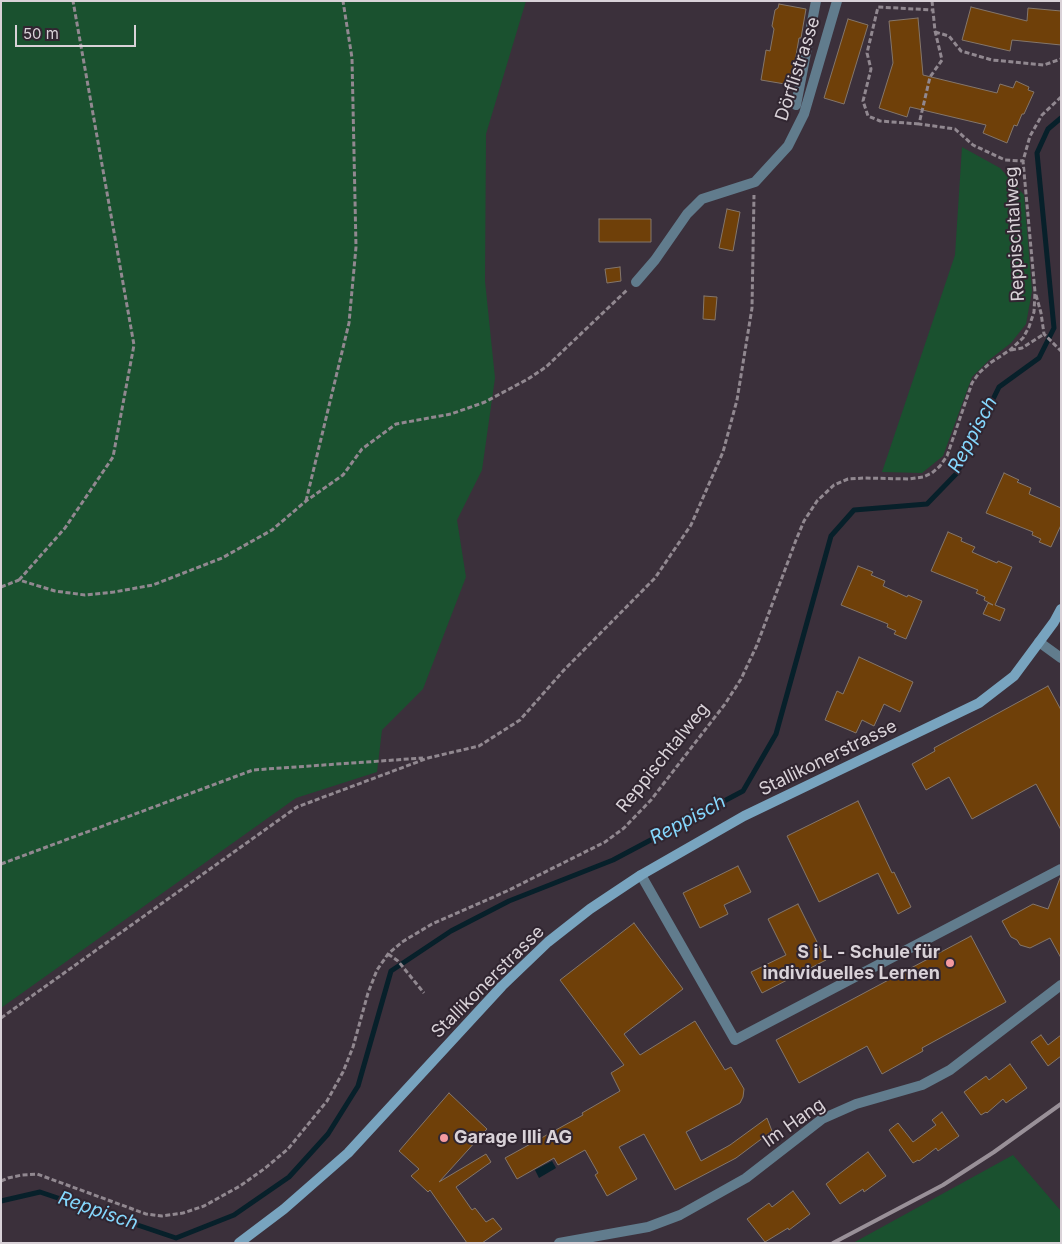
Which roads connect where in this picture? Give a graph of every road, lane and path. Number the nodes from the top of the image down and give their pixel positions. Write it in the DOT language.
graph roads {
  1 [pos="73,1"];
  2 [pos="342,1"];
  3 [pos="816,1"];
  4 [pos="837,1"];
  5 [pos="932,1"];
  6 [pos="933,10"];
  7 [pos="934,31"];
  8 [pos="1061,59"];
  9 [pos="1061,97"];
  10 [pos="796,105"];
  11 [pos="919,124"];
  12 [pos="1023,161"];
  13 [pos="754,182"];
  14 [pos="636,282"];
  15 [pos="1035,292"];
  16 [pos="1044,334"];
  17 [pos="1010,350"];
  18 [pos="1061,351"];
  19 [pos="306,501"];
  20 [pos="19,580"];
  21 [pos="1,587"];
  22 [pos="1061,609"];
  23 [pos="1039,642"];
  24 [pos="1061,658"];
  25 [pos="428,758"];
  26 [pos="1,864"];
  27 [pos="1061,869"];
  28 [pos="641,875"];
  29 [pos="388,954"];
  30 [pos="1061,985"];
  31 [pos="424,993"];
  32 [pos="1,1018"];
  33 [pos="1,1181"];
  34 [pos="239,1243"];
  35 [pos="559,1243"];
  1 -- 20 [label="path"];
  2 -- 19 [label="path"];
  3 -- 10 [label="street"];
  4 -- 13 [label="street, Dörflistrasse"];
  5 -- 6 [label="path"];
  6 -- 7 [label="path"];
  6 -- 11 [label="path"];
  7 -- 8 [label="path"];
  7 -- 11 [label="path"];
  9 -- 12 [label="path, Reppischtalweg"];
  11 -- 12 [label="path"];
  12 -- 15 [label="path, Reppischtalweg"];
  13 -- 14 [label="street, Dörflistrasse"];
  13 -- 25 [label="path"];
  14 -- 19 [label="path"];
  15 -- 16 [label="path"];
  15 -- 17 [label="path, Reppischtalweg"];
  16 -- 17 [label="path"];
  16 -- 18 [label="path"];
  17 -- 29 [label="path, Reppischtalweg"];
  19 -- 20 [label="path"];
  20 -- 21 [label="path"];
  22 -- 23 [label="street, Stallikonerstrasse"];
  23 -- 24 [label="street"];
  23 -- 28 [label="street, Stallikonerstrasse"];
  25 -- 26 [label="path"];
  25 -- 32 [label="path"];
  27 -- 28 [label="street"];
  28 -- 34 [label="street, Stallikonerstrasse"];
  29 -- 31 [label="path"];
  29 -- 33 [label="path, Reppischtalweg"];
  30 -- 35 [label="street, Im Hang"];
}
